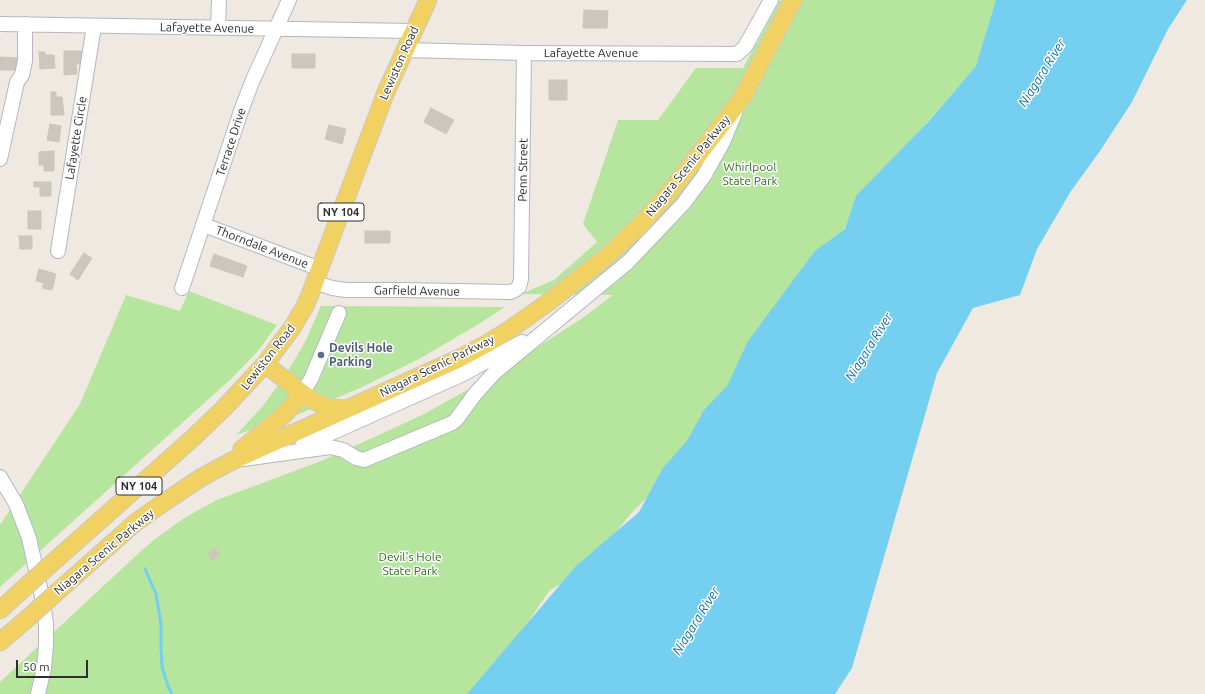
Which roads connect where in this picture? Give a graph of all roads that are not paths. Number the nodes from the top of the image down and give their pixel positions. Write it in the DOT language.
graph roads {
  1 [pos="219,0"];
  2 [pos="289,0"];
  3 [pos="428,0"];
  4 [pos="771,0"];
  5 [pos="793,0"];
  6 [pos="0,24"];
  7 [pos="25,24"];
  8 [pos="94,26"];
  9 [pos="218,28"];
  10 [pos="276,29"];
  11 [pos="413,31"];
  12 [pos="404,50"];
  13 [pos="524,53"];
  14 [pos="742,98"];
  15 [pos="0,159"];
  16 [pos="204,225"];
  17 [pos="58,251"];
  18 [pos="317,275"];
  19 [pos="519,287"];
  20 [pos="182,288"];
  21 [pos="578,304"];
  22 [pos="339,313"];
  23 [pos="265,364"];
  24 [pos="302,394"];
  25 [pos="346,409"];
  26 [pos="285,453"];
  27 [pos="232,461"];
  28 [pos="216,469"];
  29 [pos="0,477"];
  30 [pos="0,610"];
  31 [pos="0,642"];
  32 [pos="38,694"];
  1 -- 9 [label="street"];
  2 -- 10 [label="street, Terrace Drive"];
  3 -- 11 [label="main road, Lewiston Road / NY 104"];
  4 -- 13 [label="street, Lafayette Avenue"];
  5 -- 14 [label="main road, Niagara Scenic Parkway"];
  6 -- 7 [label="street, Lafayette Avenue"];
  7 -- 8 [label="street, Lafayette Avenue"];
  7 -- 15 [label="street"];
  8 -- 9 [label="street, Lafayette Avenue"];
  8 -- 17 [label="street, Lafayette Circle"];
  9 -- 10 [label="street, Lafayette Avenue"];
  10 -- 11 [label="street, Lafayette Avenue"];
  10 -- 16 [label="street, Terrace Drive"];
  11 -- 12 [label="main road, Lewiston Road / NY 104"];
  12 -- 13 [label="street, Lafayette Avenue"];
  12 -- 18 [label="main road, Lewiston Road / NY 104"];
  13 -- 19 [label="street, Penn Street"];
  14 -- 21 [label="street"];
  14 -- 25 [label="main road, Niagara Scenic Parkway"];
  16 -- 18 [label="street, Thorndale Avenue"];
  16 -- 20 [label="street, Terrace Drive"];
  18 -- 19 [label="street, Garfield Avenue"];
  18 -- 23 [label="main road, Lewiston Road / NY 104"];
  21 -- 26 [label="street"];
  21 -- 26 [label="street"];
  22 -- 24 [label="street"];
  23 -- 24 [label="main road"];
  23 -- 30 [label="main road, Lewiston Road / NY 104, bridge"];
  24 -- 25 [label="main road"];
  24 -- 28 [label="main road"];
  25 -- 27 [label="main road, Niagara Scenic Parkway"];
  26 -- 27 [label="street"];
  27 -- 28 [label="main road, Niagara Scenic Parkway"];
  28 -- 31 [label="main road, Niagara Scenic Parkway, bridge"];
  29 -- 32 [label="street"];
}
